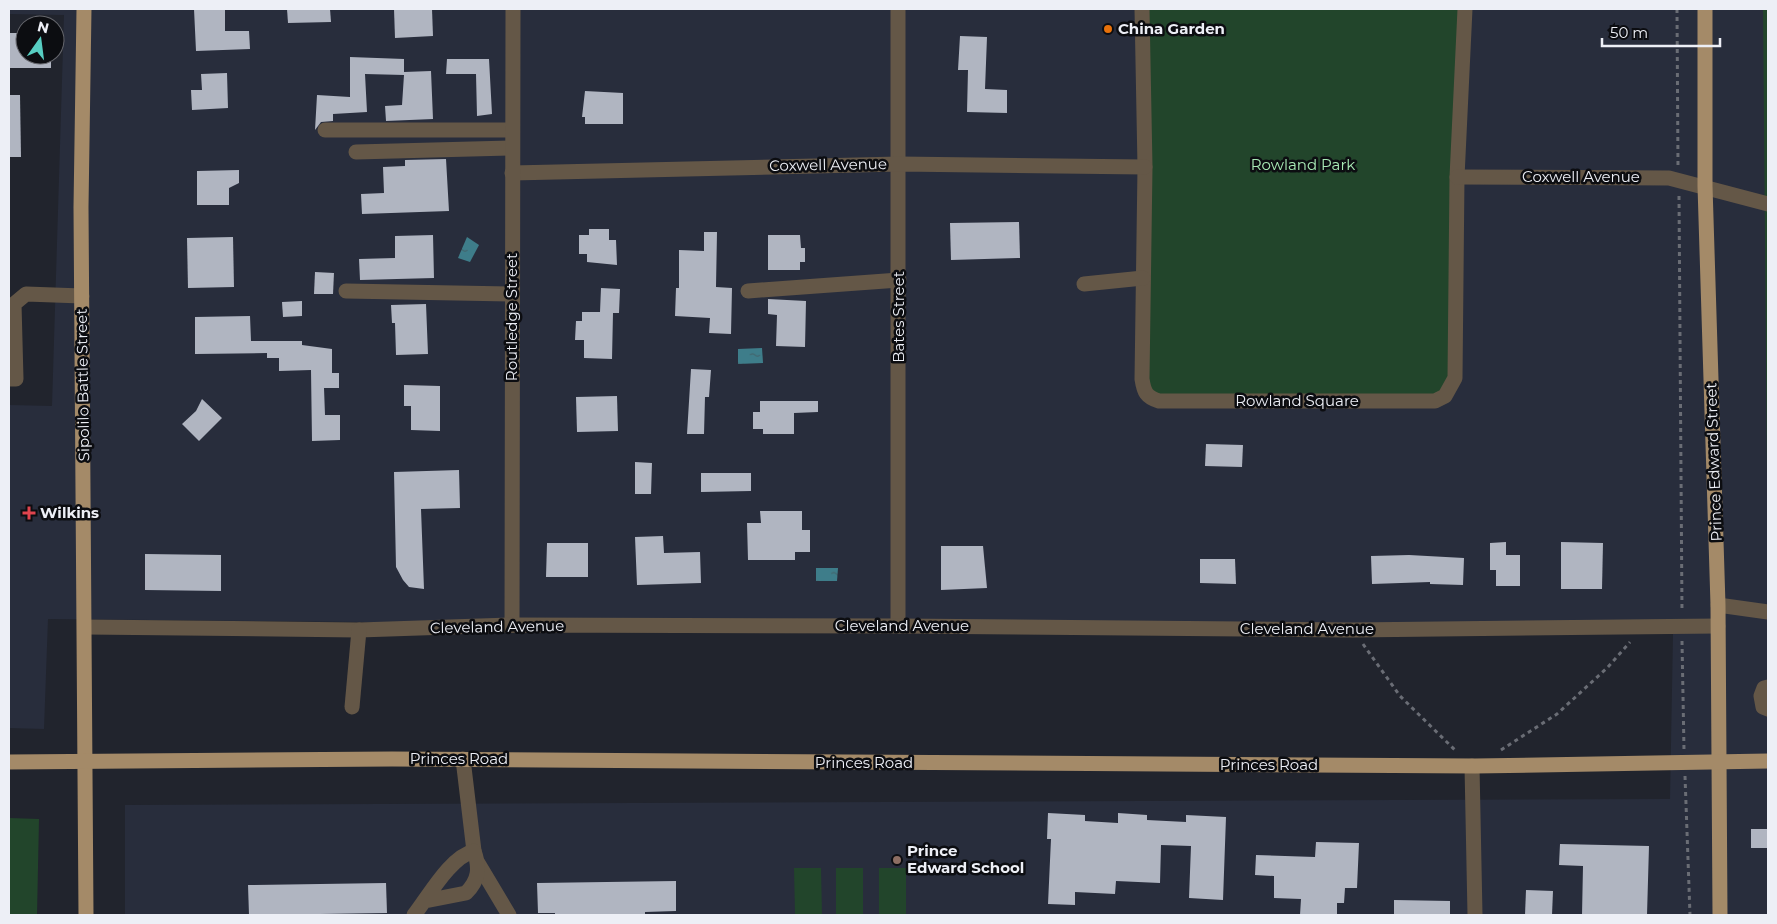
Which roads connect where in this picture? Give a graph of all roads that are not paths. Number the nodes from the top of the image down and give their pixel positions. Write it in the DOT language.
graph roads {
  1 [pos="84,9"];
  2 [pos="513,9"];
  3 [pos="898,9"];
  4 [pos="1142,9"];
  5 [pos="1465,9"];
  6 [pos="1705,9"];
  7 [pos="325,130"];
  8 [pos="512,130"];
  9 [pos="511,148"];
  10 [pos="356,152"];
  11 [pos="899,164"];
  12 [pos="1145,167"];
  13 [pos="512,173"];
  14 [pos="1457,177"];
  15 [pos="1705,186"];
  16 [pos="1768,204"];
  17 [pos="1143,278"];
  18 [pos="899,280"];
  19 [pos="1084,284"];
  20 [pos="346,291"];
  21 [pos="748,291"];
  22 [pos="512,294"];
  23 [pos="82,296"];
  24 [pos="9,378"];
  25 [pos="1718,605"];
  26 [pos="1768,612"];
  27 [pos="512,625"];
  28 [pos="898,626"];
  29 [pos="1718,626"];
  30 [pos="86,627"];
  31 [pos="359,630"];
  32 [pos="1768,687"];
  33 [pos="352,706"];
  34 [pos="1768,709"];
  35 [pos="462,759"];
  36 [pos="1768,761"];
  37 [pos="9,762"];
  38 [pos="85,762"];
  39 [pos="1720,763"];
  40 [pos="1472,766"];
  41 [pos="476,857"];
  42 [pos="425,901"];
  43 [pos="86,915"];
  44 [pos="414,915"];
  45 [pos="508,915"];
  46 [pos="1475,915"];
  47 [pos="1720,915"];
  1 -- 23 [label="main road, Sipolilo Battle Street"];
  2 -- 8 [label="street, Routledge Street"];
  3 -- 11 [label="street, Bates Street"];
  4 -- 12 [label="street, Rowland Square"];
  5 -- 14 [label="street, Rowland Square"];
  6 -- 15 [label="main road, Prince Edward Street"];
  7 -- 8 [label="street"];
  8 -- 9 [label="street, Routledge Street"];
  9 -- 10 [label="street"];
  9 -- 13 [label="street, Routledge Street"];
  11 -- 12 [label="street, Coxwell Avenue"];
  11 -- 13 [label="street, Coxwell Avenue"];
  11 -- 18 [label="street, Bates Street"];
  12 -- 17 [label="street, Rowland Square"];
  13 -- 22 [label="street, Routledge Street"];
  14 -- 15 [label="street, Coxwell Avenue"];
  14 -- 17 [label="street, Rowland Square"];
  15 -- 16 [label="street, Coxwell Avenue"];
  15 -- 25 [label="main road, Prince Edward Street"];
  17 -- 19 [label="street"];
  18 -- 21 [label="street"];
  18 -- 28 [label="street, Bates Street"];
  20 -- 22 [label="street"];
  22 -- 27 [label="street, Routledge Street"];
  23 -- 24 [label="street"];
  23 -- 30 [label="main road, Sipolilo Battle Street"];
  25 -- 26 [label="street"];
  25 -- 29 [label="main road, Prince Edward Street"];
  27 -- 28 [label="street, Cleveland Avenue"];
  27 -- 31 [label="street, Cleveland Avenue"];
  28 -- 29 [label="street, Cleveland Avenue"];
  29 -- 39 [label="main road, Prince Edward Street"];
  30 -- 31 [label="street, Cleveland Avenue"];
  30 -- 38 [label="main road, Sipolilo Battle Street"];
  31 -- 33 [label="street"];
  32 -- 34 [label="street"];
  35 -- 38 [label="main road, Princes Road"];
  35 -- 40 [label="main road, Princes Road"];
  35 -- 41 [label="street"];
  36 -- 39 [label="main road, Princes Road"];
  37 -- 38 [label="main road, Princes Road"];
  38 -- 43 [label="main road, Sipolilo Battle Street"];
  39 -- 40 [label="main road, Princes Road"];
  39 -- 47 [label="main road, Prince Edward Street"];
  40 -- 46 [label="street"];
  41 -- 42 [label="street"];
  41 -- 42 [label="street"];
  41 -- 45 [label="street"];
  42 -- 44 [label="street"];
}
